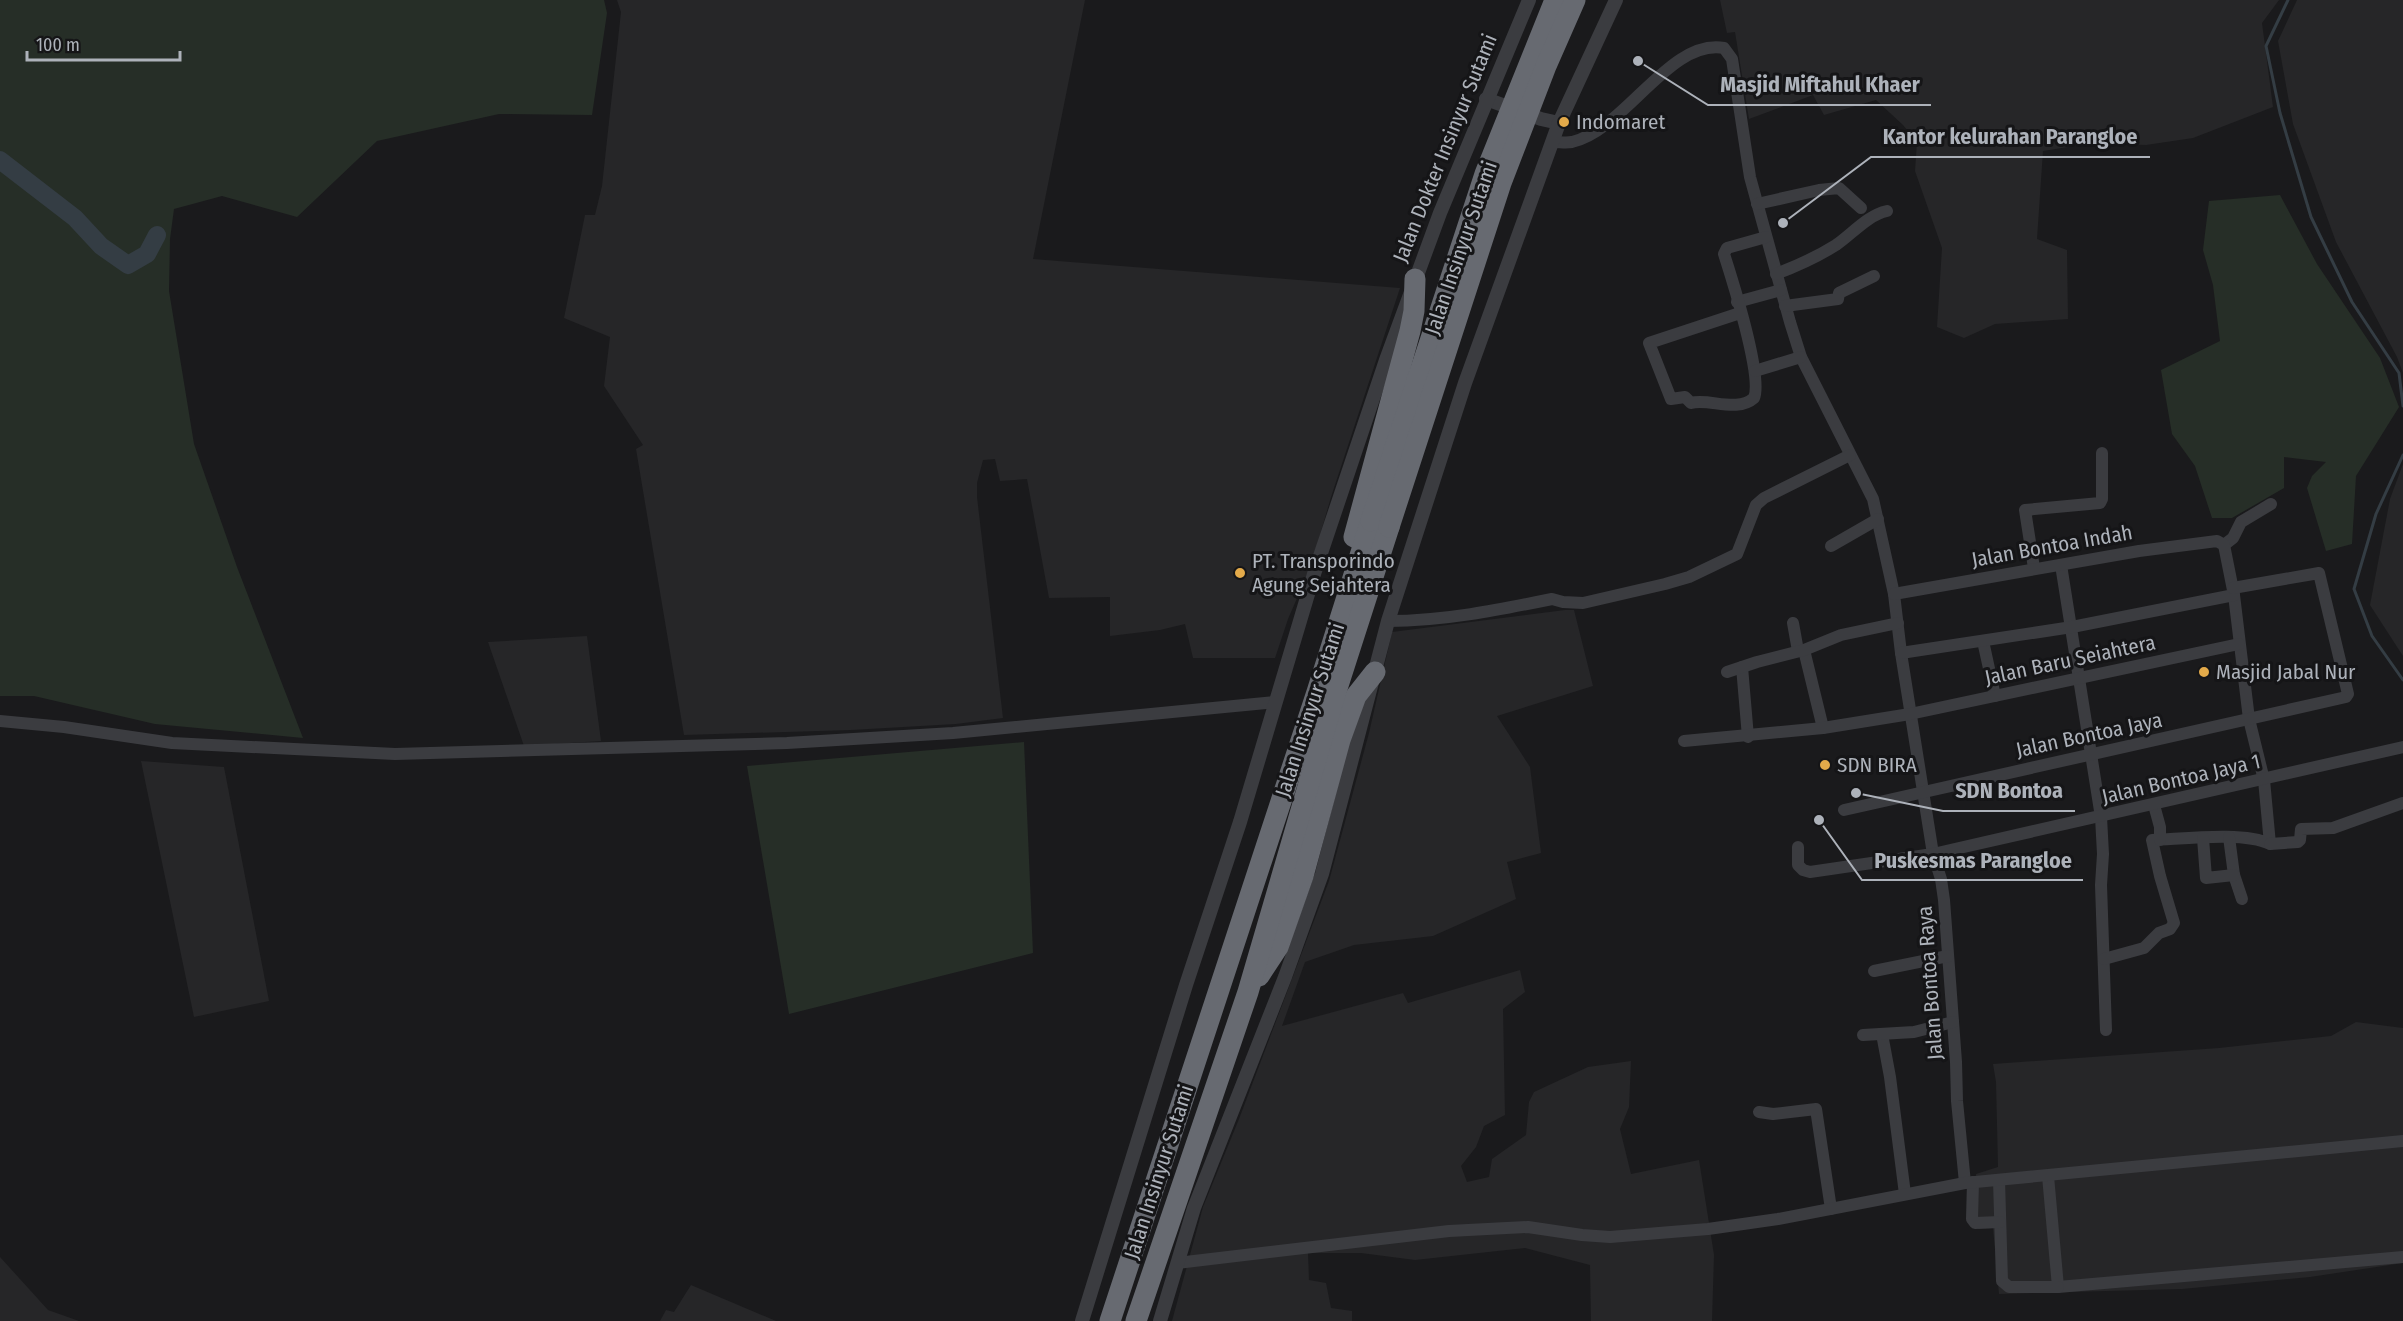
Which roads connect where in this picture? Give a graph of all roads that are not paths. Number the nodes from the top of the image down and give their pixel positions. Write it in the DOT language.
graph roads {
  1 [pos="1529,0"];
  2 [pos="1555,0"];
  3 [pos="1575,0"];
  4 [pos="1616,0"];
  5 [pos="1486,99"];
  6 [pos="1559,123"];
  7 [pos="1554,142"];
  8 [pos="1757,204"];
  9 [pos="1861,208"];
  10 [pos="1887,211"];
  11 [pos="1766,237"];
  12 [pos="1776,274"];
  13 [pos="1874,276"];
  14 [pos="1415,279"];
  15 [pos="1781,290"];
  16 [pos="1785,306"];
  17 [pos="1739,307"];
  18 [pos="1801,357"];
  19 [pos="1755,371"];
  20 [pos="2102,453"];
  21 [pos="1850,454"];
  22 [pos="2271,504"];
  23 [pos="1878,519"];
  24 [pos="1380,524"];
  25 [pos="2221,543"];
  26 [pos="1831,546"];
  27 [pos="2061,565"];
  28 [pos="2034,568"];
  29 [pos="2233,592"];
  30 [pos="1894,594"];
  31 [pos="1341,614"];
  32 [pos="1388,621"];
  33 [pos="1793,622"];
  34 [pos="1898,623"];
  35 [pos="2072,627"];
  36 [pos="1983,641"];
  37 [pos="2239,644"];
  38 [pos="1801,651"];
  39 [pos="1901,653"];
  40 [pos="1742,667"];
  41 [pos="1376,672"];
  42 [pos="1728,672"];
  43 [pos="2080,678"];
  44 [pos="1995,696"];
  45 [pos="1276,702"];
  46 [pos="1910,714"];
  47 [pos="2249,719"];
  48 [pos="0,722"];
  49 [pos="1823,728"];
  50 [pos="1748,737"];
  51 [pos="1684,741"];
  52 [pos="2403,747"];
  53 [pos="2091,755"];
  54 [pos="2264,780"];
  55 [pos="1923,791"];
  56 [pos="2403,803"];
  57 [pos="2154,805"];
  58 [pos="1844,810"];
  59 [pos="2101,817"];
  60 [pos="2229,837"];
  61 [pos="2203,838"];
  62 [pos="2160,840"];
  63 [pos="2270,844"];
  64 [pos="1798,847"];
  65 [pos="1933,854"];
  66 [pos="2234,875"];
  67 [pos="2242,898"];
  68 [pos="1948,956"];
  69 [pos="2104,958"];
  70 [pos="1874,971"];
  71 [pos="1248,992"];
  72 [pos="1953,1022"];
  73 [pos="2106,1030"];
  74 [pos="1881,1034"];
  75 [pos="1863,1035"];
  76 [pos="1759,1112"];
  77 [pos="2403,1141"];
  78 [pos="2048,1176"];
  79 [pos="1999,1180"];
  80 [pos="1969,1183"];
  81 [pos="1905,1194"];
  82 [pos="1832,1209"];
  83 [pos="2000,1222"];
  84 [pos="2403,1257"];
  85 [pos="1177,1263"];
  86 [pos="2058,1287"];
  87 [pos="1082,1321"];
  88 [pos="1110,1321"];
  89 [pos="1136,1321"];
  90 [pos="1160,1321"];
  1 -- 5 [label="street, Jalan Dokter Insinyur Sutami"];
  2 -- 24 [label="highway, Jalan Insinyur Sutami, bridge"];
  3 -- 24 [label="highway, Jalan Insinyur Sutami, bridge"];
  4 -- 6 [label="street"];
  5 -- 6 [label="street"];
  5 -- 14 [label="street, Jalan Dokter Insinyur Sutami"];
  6 -- 7 [label="street"];
  7 -- 8 [label="street, Jalan Bontoa Raya"];
  7 -- 32 [label="street"];
  8 -- 9 [label="street"];
  8 -- 11 [label="street, Jalan Bontoa Raya"];
  10 -- 12 [label="street"];
  11 -- 12 [label="street, Jalan Bontoa Raya"];
  11 -- 17 [label="street"];
  12 -- 15 [label="street, Jalan Bontoa Raya"];
  13 -- 16 [label="street"];
  14 -- 31 [label="highway"];
  14 -- 45 [label="street, Jalan Dokter Insinyur Sutami"];
  15 -- 16 [label="street, Jalan Bontoa Raya"];
  15 -- 17 [label="street"];
  16 -- 18 [label="street, Jalan Bontoa Raya"];
  17 -- 19 [label="street"];
  17 -- 19 [label="street"];
  18 -- 19 [label="street"];
  18 -- 21 [label="street, Jalan Bontoa Raya"];
  20 -- 28 [label="street"];
  21 -- 23 [label="street, Jalan Bontoa Raya"];
  21 -- 32 [label="street"];
  22 -- 25 [label="street"];
  23 -- 26 [label="street"];
  23 -- 30 [label="street, Jalan Bontoa Raya"];
  24 -- 31 [label="highway, Jalan Insinyur Sutami"];
  24 -- 71 [label="highway, Jalan Insinyur Sutami"];
  25 -- 27 [label="street, Jalan Bontoa Indah"];
  25 -- 29 [label="street"];
  27 -- 28 [label="street, Jalan Bontoa Indah"];
  27 -- 35 [label="street"];
  28 -- 30 [label="street, Jalan Bontoa Indah"];
  29 -- 35 [label="street"];
  29 -- 37 [label="street"];
  29 -- 47 [label="street, Jalan Bontoa Jaya"];
  30 -- 34 [label="street, Jalan Bontoa Raya"];
  31 -- 88 [label="highway, Jalan Insinyur Sutami"];
  32 -- 41 [label="street"];
  33 -- 38 [label="street"];
  34 -- 38 [label="street"];
  34 -- 39 [label="street, Jalan Bontoa Raya"];
  35 -- 36 [label="street"];
  35 -- 43 [label="street"];
  36 -- 39 [label="street"];
  36 -- 44 [label="street"];
  37 -- 43 [label="street, Jalan Baru Seiahtera"];
  37 -- 47 [label="street"];
  38 -- 40 [label="street"];
  38 -- 49 [label="street"];
  39 -- 46 [label="street, Jalan Bontoa Raya"];
  40 -- 42 [label="street"];
  40 -- 50 [label="street"];
  41 -- 71 [label="highway"];
  41 -- 85 [label="street"];
  43 -- 44 [label="street, Jalan Baru Seiahtera"];
  43 -- 53 [label="street"];
  44 -- 46 [label="street, Jalan Baru Seiahtera"];
  45 -- 48 [label="street"];
  45 -- 87 [label="street, Jalan Dokter Insinyur Sutami"];
  46 -- 49 [label="street, Jalan Baru Seiahtera"];
  46 -- 55 [label="street, Jalan Bontoa Raya"];
  47 -- 53 [label="street, Jalan Bontoa Jaya"];
  47 -- 54 [label="street"];
  49 -- 50 [label="street, Jalan Baru Seiahtera"];
  50 -- 51 [label="street, Jalan Baru Seiahtera"];
  52 -- 54 [label="street, Jalan Bontoa Jaya 1"];
  53 -- 55 [label="street, Jalan Bontoa Jaya"];
  53 -- 59 [label="street"];
  54 -- 57 [label="street, Jalan Bontoa Jaya 1"];
  54 -- 63 [label="street"];
  55 -- 58 [label="street, Jalan Bontoa Jaya"];
  55 -- 65 [label="street, Jalan Bontoa Raya"];
  56 -- 63 [label="street"];
  57 -- 59 [label="street, Jalan Bontoa Jaya 1"];
  57 -- 62 [label="street"];
  59 -- 65 [label="street, Jalan Bontoa Jaya 1"];
  59 -- 69 [label="street"];
  60 -- 61 [label="street"];
  60 -- 63 [label="street"];
  60 -- 66 [label="street"];
  61 -- 62 [label="street"];
  61 -- 66 [label="street"];
  62 -- 69 [label="street"];
  64 -- 65 [label="street, Jalan Bontoa Jaya 1"];
  65 -- 68 [label="street, Jalan Bontoa Raya"];
  66 -- 67 [label="street"];
  68 -- 70 [label="street"];
  68 -- 72 [label="street, Jalan Bontoa Raya"];
  69 -- 73 [label="street"];
  71 -- 89 [label="highway, Jalan Insinyur Sutami"];
  72 -- 74 [label="street"];
  72 -- 80 [label="street, Jalan Bontoa Raya"];
  74 -- 75 [label="street"];
  74 -- 81 [label="street"];
  76 -- 82 [label="street"];
  77 -- 78 [label="street"];
  78 -- 79 [label="street"];
  78 -- 86 [label="street"];
  79 -- 80 [label="street"];
  79 -- 83 [label="street"];
  80 -- 81 [label="street"];
  80 -- 83 [label="street, Jalan Bontoa Raya"];
  81 -- 82 [label="street"];
  82 -- 85 [label="street"];
  83 -- 86 [label="street"];
  84 -- 86 [label="street"];
  85 -- 90 [label="street"];
}
